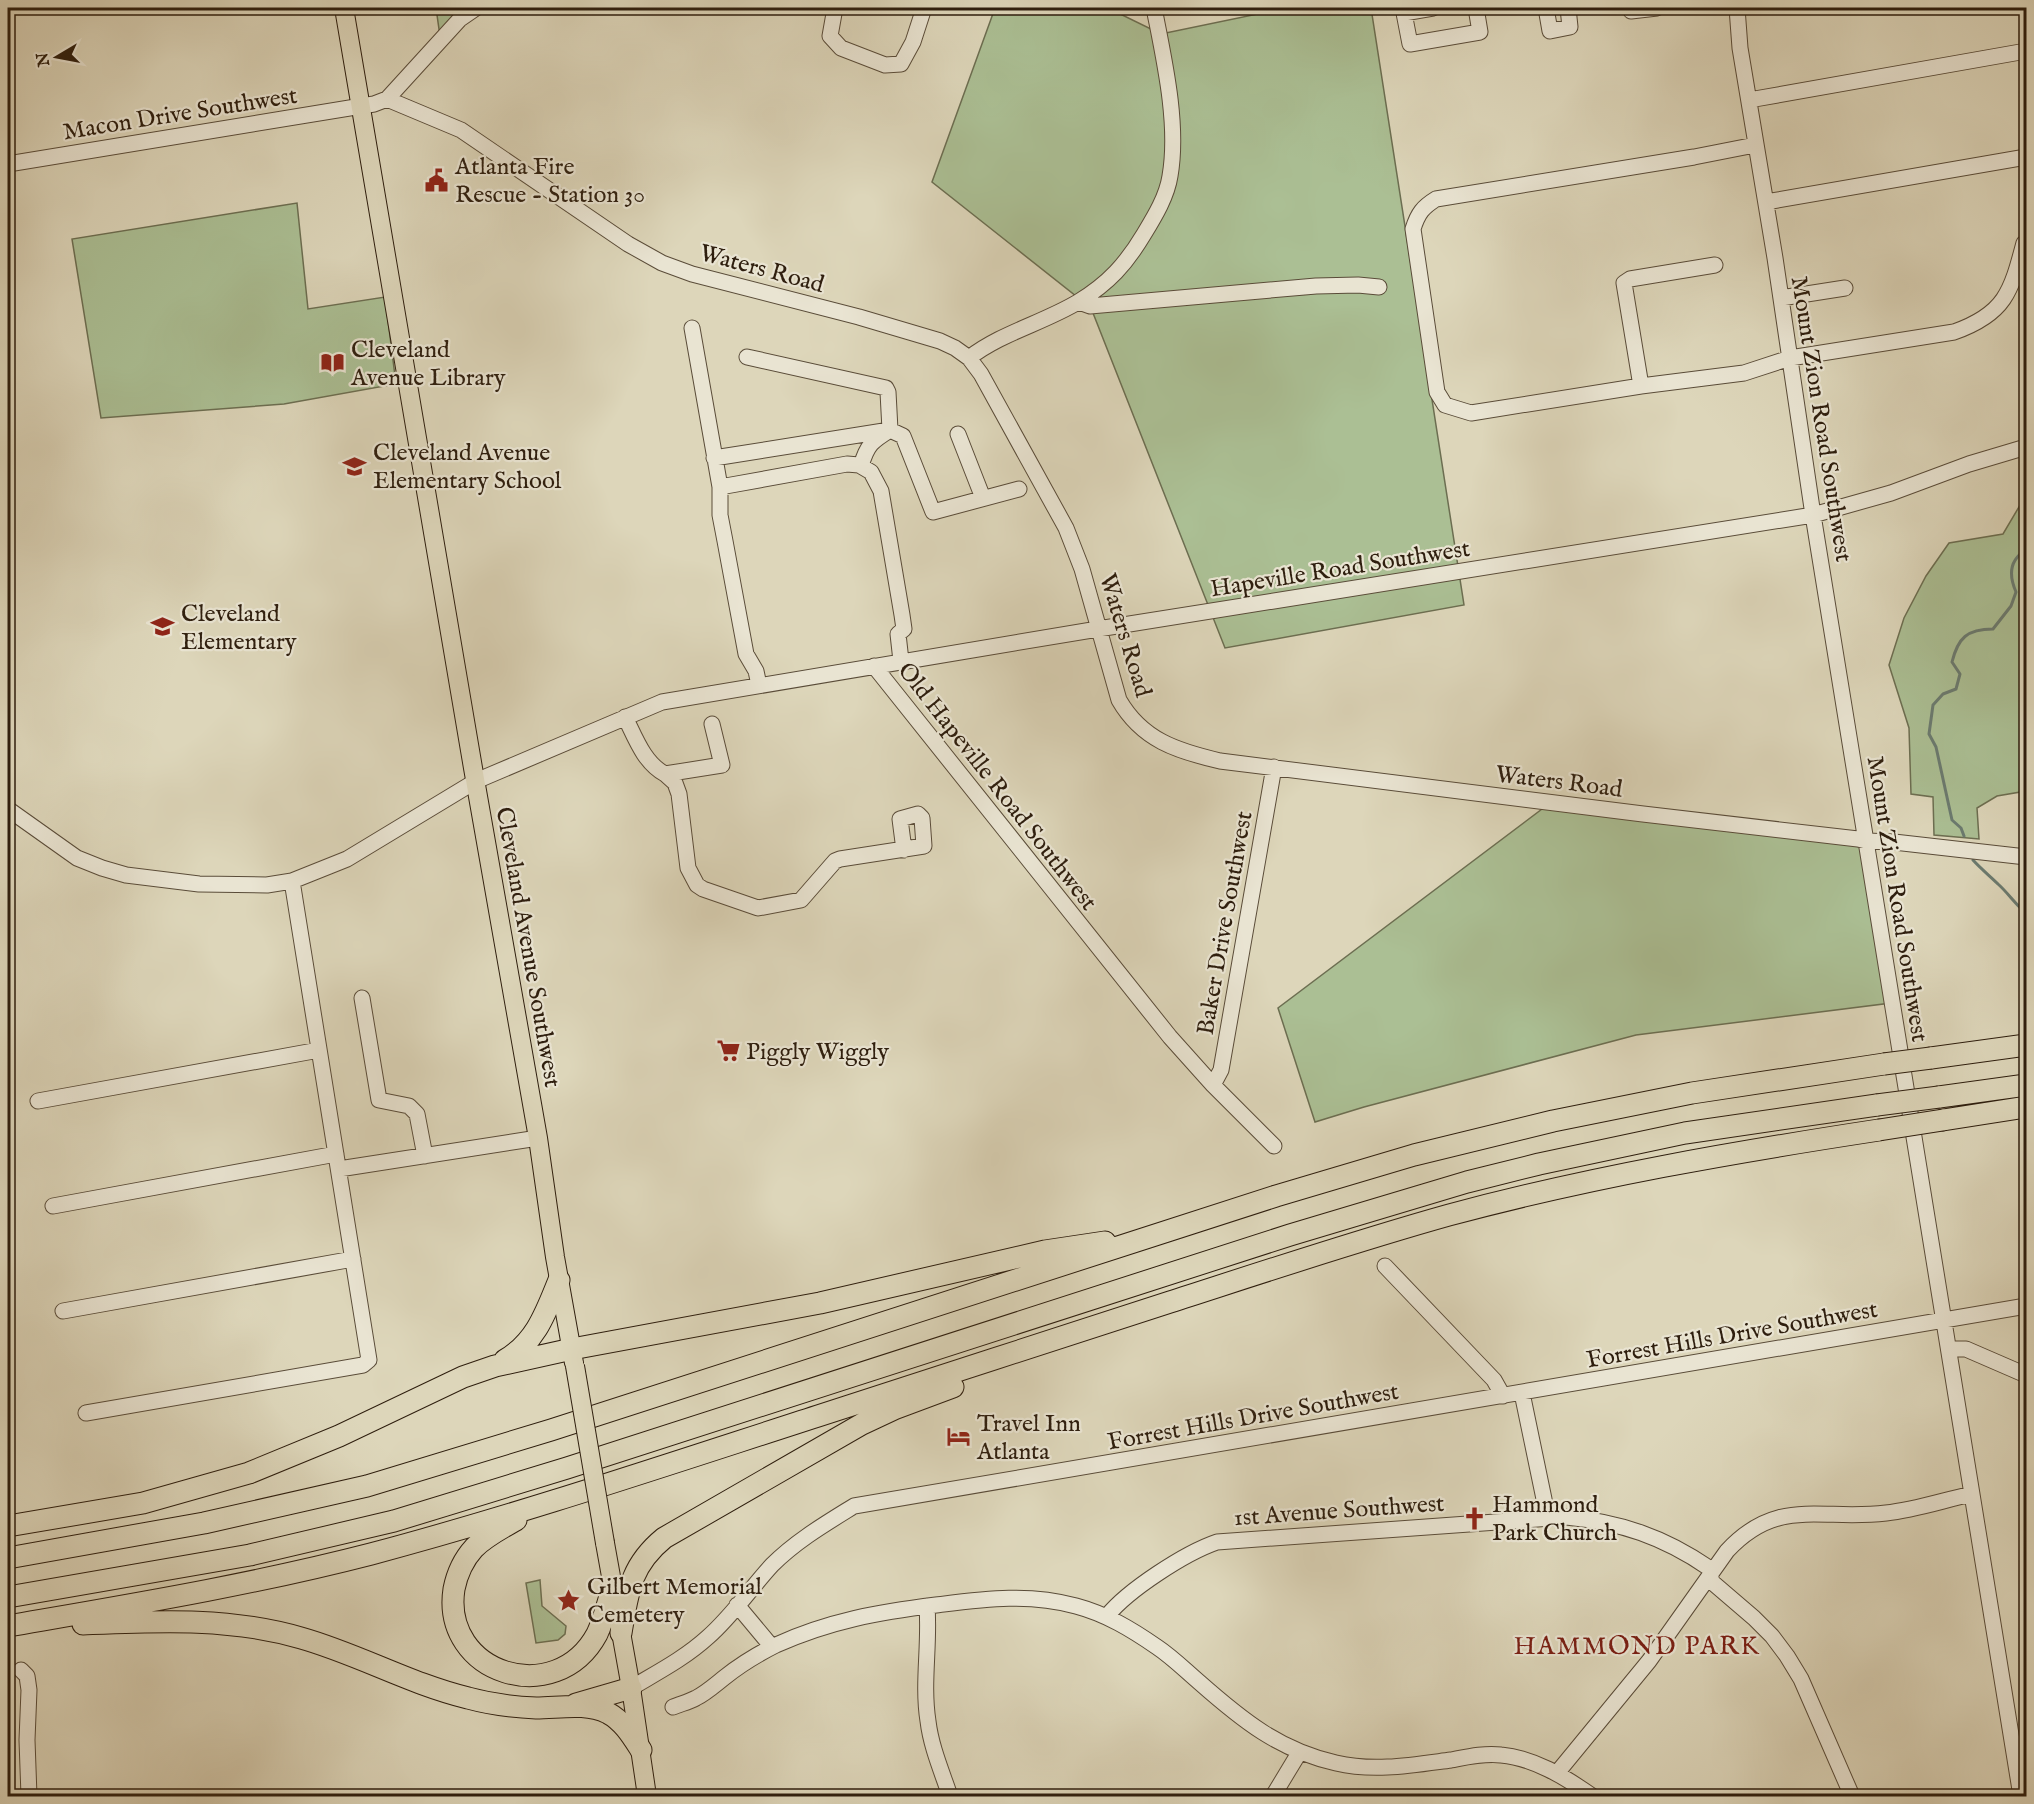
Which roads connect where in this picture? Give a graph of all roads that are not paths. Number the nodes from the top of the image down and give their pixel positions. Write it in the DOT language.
graph roads {
  1 [pos="344,8"];
  2 [pos="476,8"];
  3 [pos="835,8"];
  4 [pos="924,8"];
  5 [pos="1154,8"];
  6 [pos="1433,8"];
  7 [pos="1476,8"];
  8 [pos="1545,8"];
  9 [pos="1568,8"];
  10 [pos="1630,8"];
  11 [pos="1658,8"];
  12 [pos="1740,8"];
  13 [pos="2026,51"];
  14 [pos="387,99"];
  15 [pos="1749,100"];
  16 [pos="360,107"];
  17 [pos="1755,145"];
  18 [pos="2026,157"];
  19 [pos="8,165"];
  20 [pos="1766,202"];
  21 [pos="2024,243"];
  22 [pos="1715,265"];
  23 [pos="1378,287"];
  24 [pos="1845,288"];
  25 [pos="1781,298"];
  26 [pos="1079,302"];
  27 [pos="692,328"];
  28 [pos="747,357"];
  29 [pos="969,358"];
  30 [pos="1790,358"];
  31 [pos="1641,386"];
  32 [pos="890,430"];
  33 [pos="958,434"];
  34 [pos="2026,447"];
  35 [pos="714,458"];
  36 [pos="861,466"];
  37 [pos="720,488"];
  38 [pos="1019,489"];
  39 [pos="983,498"];
  40 [pos="1814,516"];
  41 [pos="1098,629"];
  42 [pos="901,661"];
  43 [pos="874,666"];
  44 [pos="757,678"];
  45 [pos="625,717"];
  46 [pos="712,724"];
  47 [pos="1274,767"];
  48 [pos="665,774"];
  49 [pos="476,781"];
  50 [pos="8,809"];
  51 [pos="1866,841"];
  52 [pos="904,850"];
  53 [pos="2026,857"];
  54 [pos="292,881"];
  55 [pos="362,998"];
  56 [pos="2026,1045"];
  57 [pos="320,1050"];
  58 [pos="1213,1085"];
  59 [pos="2026,1085"];
  60 [pos="38,1101"];
  61 [pos="2026,1107"];
  62 [pos="538,1138"];
  63 [pos="1274,1146"];
  64 [pos="336,1154"];
  65 [pos="425,1156"];
  66 [pos="339,1169"];
  67 [pos="53,1206"];
  68 [pos="1140,1240"];
  69 [pos="353,1259"];
  70 [pos="1385,1266"];
  71 [pos="1248,1277"];
  72 [pos="559,1280"];
  73 [pos="2026,1306"];
  74 [pos="63,1311"];
  75 [pos="1944,1320"];
  76 [pos="1949,1349"];
  77 [pos="573,1357"];
  78 [pos="495,1366"];
  79 [pos="2026,1375"];
  80 [pos="1522,1393"];
  81 [pos="1503,1396"];
  82 [pos="86,1413"];
  83 [pos="1972,1494"];
  84 [pos="548,1502"];
  85 [pos="1547,1518"];
  86 [pos="8,1526"];
  87 [pos="78,1545"];
  88 [pos="8,1553"];
  89 [pos="8,1558"];
  90 [pos="1710,1575"];
  91 [pos="613,1586"];
  92 [pos="8,1597"];
  93 [pos="737,1605"];
  94 [pos="927,1606"];
  95 [pos="1107,1616"];
  96 [pos="8,1627"];
  97 [pos="621,1633"];
  98 [pos="772,1647"];
  99 [pos="21,1670"];
  100 [pos="632,1688"];
  101 [pos="564,1707"];
  102 [pos="673,1707"];
  103 [pos="641,1750"];
  104 [pos="1299,1753"];
  105 [pos="1557,1773"];
  106 [pos="29,1797"];
  107 [pos="647,1797"];
  108 [pos="950,1797"];
  109 [pos="1273,1797"];
  110 [pos="1592,1797"];
  111 [pos="1852,1797"];
  112 [pos="2021,1797"];
  1 -- 16 [label="main road, Cleveland Avenue Southwest"];
  2 -- 14 [label="street"];
  3 -- 4 [label="street"];
  5 -- 26 [label="street"];
  6 -- 7 [label="street"];
  8 -- 9 [label="street"];
  10 -- 11 [label="street"];
  12 -- 15 [label="street, Mount Zion Road Southwest"];
  13 -- 15 [label="street"];
  14 -- 16 [label="street, Macon Drive Southwest"];
  14 -- 29 [label="street, Waters Road"];
  15 -- 17 [label="street, Mount Zion Road Southwest"];
  16 -- 19 [label="street, Macon Drive Southwest"];
  16 -- 49 [label="main road, Cleveland Avenue Southwest"];
  17 -- 20 [label="street, Mount Zion Road Southwest"];
  17 -- 31 [label="street"];
  18 -- 20 [label="street"];
  20 -- 25 [label="street, Mount Zion Road Southwest"];
  21 -- 30 [label="street"];
  22 -- 31 [label="street"];
  23 -- 26 [label="street"];
  24 -- 25 [label="street"];
  25 -- 30 [label="street, Mount Zion Road Southwest"];
  26 -- 29 [label="street"];
  27 -- 35 [label="street"];
  28 -- 32 [label="street"];
  29 -- 41 [label="street, Waters Road"];
  30 -- 31 [label="street"];
  30 -- 40 [label="street, Mount Zion Road Southwest"];
  32 -- 35 [label="street"];
  32 -- 36 [label="street"];
  32 -- 39 [label="street"];
  33 -- 39 [label="street"];
  34 -- 40 [label="street, Hapeville Road Southwest"];
  35 -- 37 [label="street"];
  36 -- 37 [label="street"];
  36 -- 42 [label="street"];
  37 -- 44 [label="street"];
  38 -- 39 [label="street"];
  40 -- 41 [label="street, Hapeville Road Southwest"];
  40 -- 51 [label="street, Mount Zion Road Southwest"];
  41 -- 42 [label="street, Hapeville Road Southwest"];
  41 -- 47 [label="street, Waters Road"];
  42 -- 43 [label="street, Hapeville Road Southwest"];
  43 -- 44 [label="street, Old Hapeville Road Southwest"];
  43 -- 58 [label="street, Old Hapeville Road Southwest"];
  44 -- 45 [label="street, Old Hapeville Road Southwest"];
  45 -- 48 [label="street"];
  45 -- 49 [label="street, Old Hapeville Road Southwest"];
  46 -- 48 [label="street"];
  47 -- 51 [label="street, Waters Road"];
  47 -- 58 [label="street, Baker Drive Southwest"];
  48 -- 52 [label="street"];
  49 -- 54 [label="street, Old Hapeville Road Southwest"];
  49 -- 62 [label="main road, Cleveland Avenue Southwest"];
  50 -- 54 [label="street, Old Hapeville Road Southwest"];
  51 -- 53 [label="street, Waters Road"];
  51 -- 75 [label="street, Mount Zion Road Southwest"];
  54 -- 57 [label="street"];
  55 -- 65 [label="street"];
  56 -- 68 [label="highway, bridge"];
  57 -- 60 [label="street"];
  57 -- 64 [label="street"];
  58 -- 63 [label="street, Old Hapeville Road Southwest"];
  59 -- 92 [label="highway, bridge"];
  61 -- 71 [label="highway, bridge"];
  62 -- 65 [label="street"];
  62 -- 72 [label="main road, Cleveland Avenue Southwest"];
  64 -- 66 [label="street"];
  64 -- 67 [label="street"];
  65 -- 66 [label="street"];
  66 -- 69 [label="street"];
  68 -- 77 [label="highway"];
  68 -- 87 [label="highway"];
  69 -- 74 [label="street"];
  69 -- 82 [label="street"];
  70 -- 81 [label="street"];
  71 -- 84 [label="highway"];
  71 -- 97 [label="highway"];
  72 -- 77 [label="main road, Cleveland Avenue Southwest"];
  72 -- 78 [label="highway"];
  73 -- 75 [label="street, Forrest Hills Drive Southwest"];
  75 -- 76 [label="street, Mount Zion Road Southwest"];
  75 -- 80 [label="street, Forrest Hills Drive Southwest"];
  76 -- 79 [label="street"];
  76 -- 83 [label="street, Mount Zion Road Southwest"];
  77 -- 78 [label="highway"];
  77 -- 91 [label="main road, Cleveland Avenue Southwest, bridge"];
  78 -- 86 [label="highway"];
  80 -- 81 [label="street, Forrest Hills Drive Southwest"];
  80 -- 85 [label="street"];
  81 -- 93 [label="street, Forrest Hills Drive Southwest"];
  83 -- 90 [label="street"];
  83 -- 112 [label="street, Mount Zion Road Southwest"];
  84 -- 91 [label="highway"];
  84 -- 96 [label="highway"];
  85 -- 90 [label="street, 1st Avenue Southwest"];
  85 -- 95 [label="street, 1st Avenue Southwest"];
  87 -- 88 [label="highway"];
  87 -- 89 [label="highway"];
  90 -- 105 [label="street"];
  90 -- 111 [label="street, 1st Avenue Southwest"];
  91 -- 97 [label="main road, Cleveland Avenue Southwest"];
  93 -- 98 [label="street"];
  93 -- 100 [label="street, Forrest Hills Drive Southwest"];
  94 -- 95 [label="street"];
  94 -- 98 [label="street"];
  94 -- 108 [label="street"];
  95 -- 104 [label="street"];
  96 -- 101 [label="highway"];
  97 -- 100 [label="main road, Cleveland Avenue Southwest"];
  98 -- 102 [label="street"];
  99 -- 106 [label="street"];
  100 -- 101 [label="highway"];
  100 -- 103 [label="main road, Cleveland Avenue Southwest"];
  101 -- 103 [label="highway"];
  103 -- 107 [label="main road, Cleveland Avenue Southwest"];
  104 -- 105 [label="street"];
  104 -- 109 [label="street"];
  105 -- 110 [label="street"];
}
